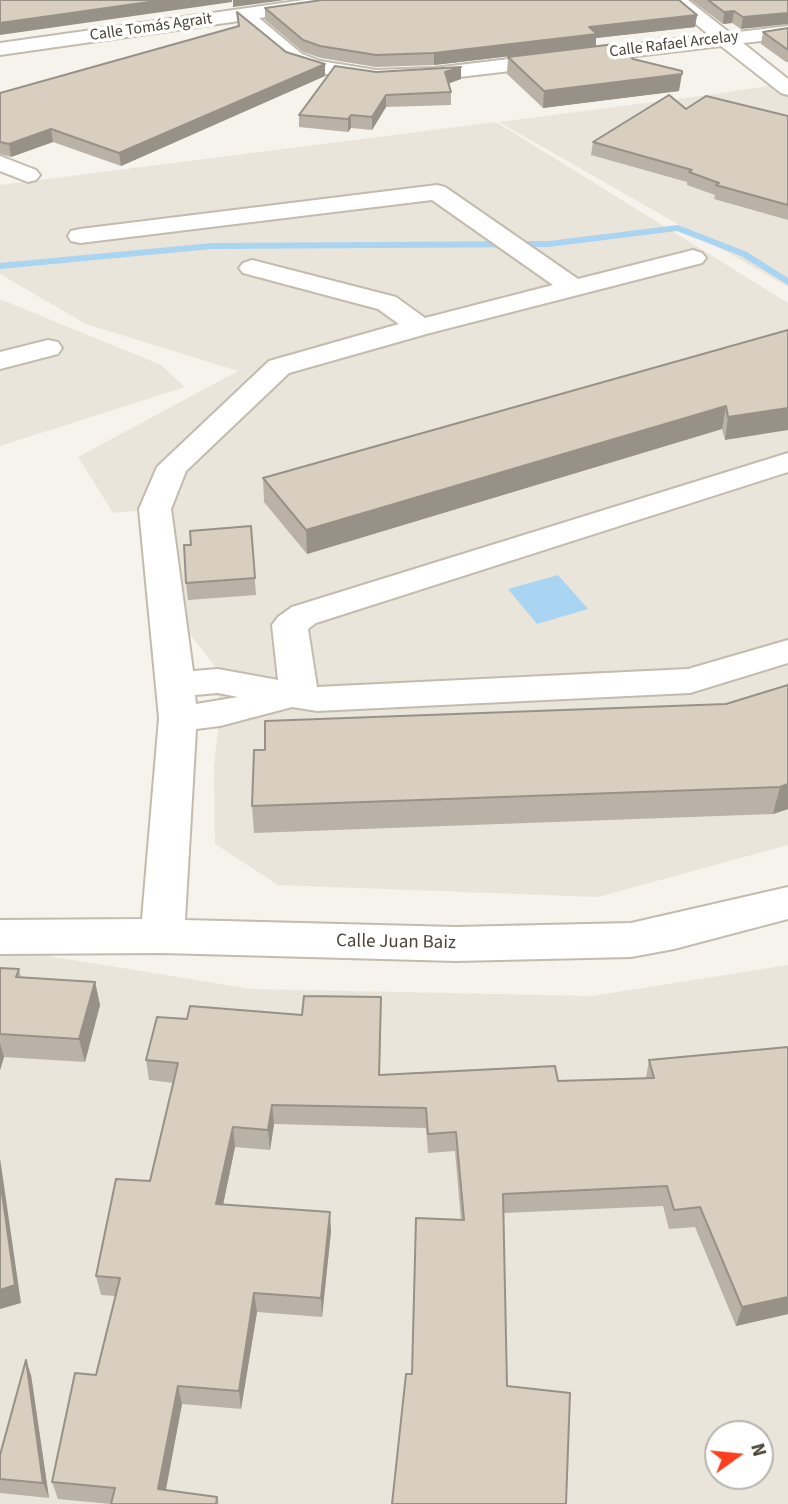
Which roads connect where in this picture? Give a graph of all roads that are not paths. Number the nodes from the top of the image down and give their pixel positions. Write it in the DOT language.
graph roads {
  1 [pos="344,0"];
  2 [pos="676,0"];
  3 [pos="243,14"];
  4 [pos="788,32"];
  5 [pos="726,39"];
  6 [pos="0,49"];
  7 [pos="788,89"];
  8 [pos="0,163"];
  9 [pos="28,175"];
  10 [pos="80,236"];
  11 [pos="693,258"];
  12 [pos="252,268"];
  13 [pos="575,289"];
  14 [pos="419,327"];
  15 [pos="48,348"];
  16 [pos="0,361"];
  17 [pos="788,463"];
  18 [pos="788,651"];
  19 [pos="298,693"];
  20 [pos="177,701"];
  21 [pos="788,902"];
  22 [pos="162,936"];
  23 [pos="0,937"];
  1 -- 3 [label="street, Calle Tomás Agrait"];
  2 -- 5 [label="street"];
  3 -- 5 [label="street, Calle Rafael Arcelay"];
  3 -- 6 [label="street, Calle Tomás Agrait"];
  4 -- 5 [label="street, Calle Rafael Arcelay"];
  5 -- 7 [label="street"];
  8 -- 9 [label="street"];
  10 -- 13 [label="street"];
  11 -- 13 [label="street"];
  12 -- 14 [label="street"];
  13 -- 14 [label="street"];
  14 -- 20 [label="street"];
  15 -- 16 [label="street"];
  17 -- 19 [label="street"];
  18 -- 19 [label="street"];
  19 -- 20 [label="street"];
  20 -- 22 [label="street"];
  21 -- 22 [label="street, Calle Juan Baiz"];
  22 -- 23 [label="street, Calle Juan Baiz"];
}
